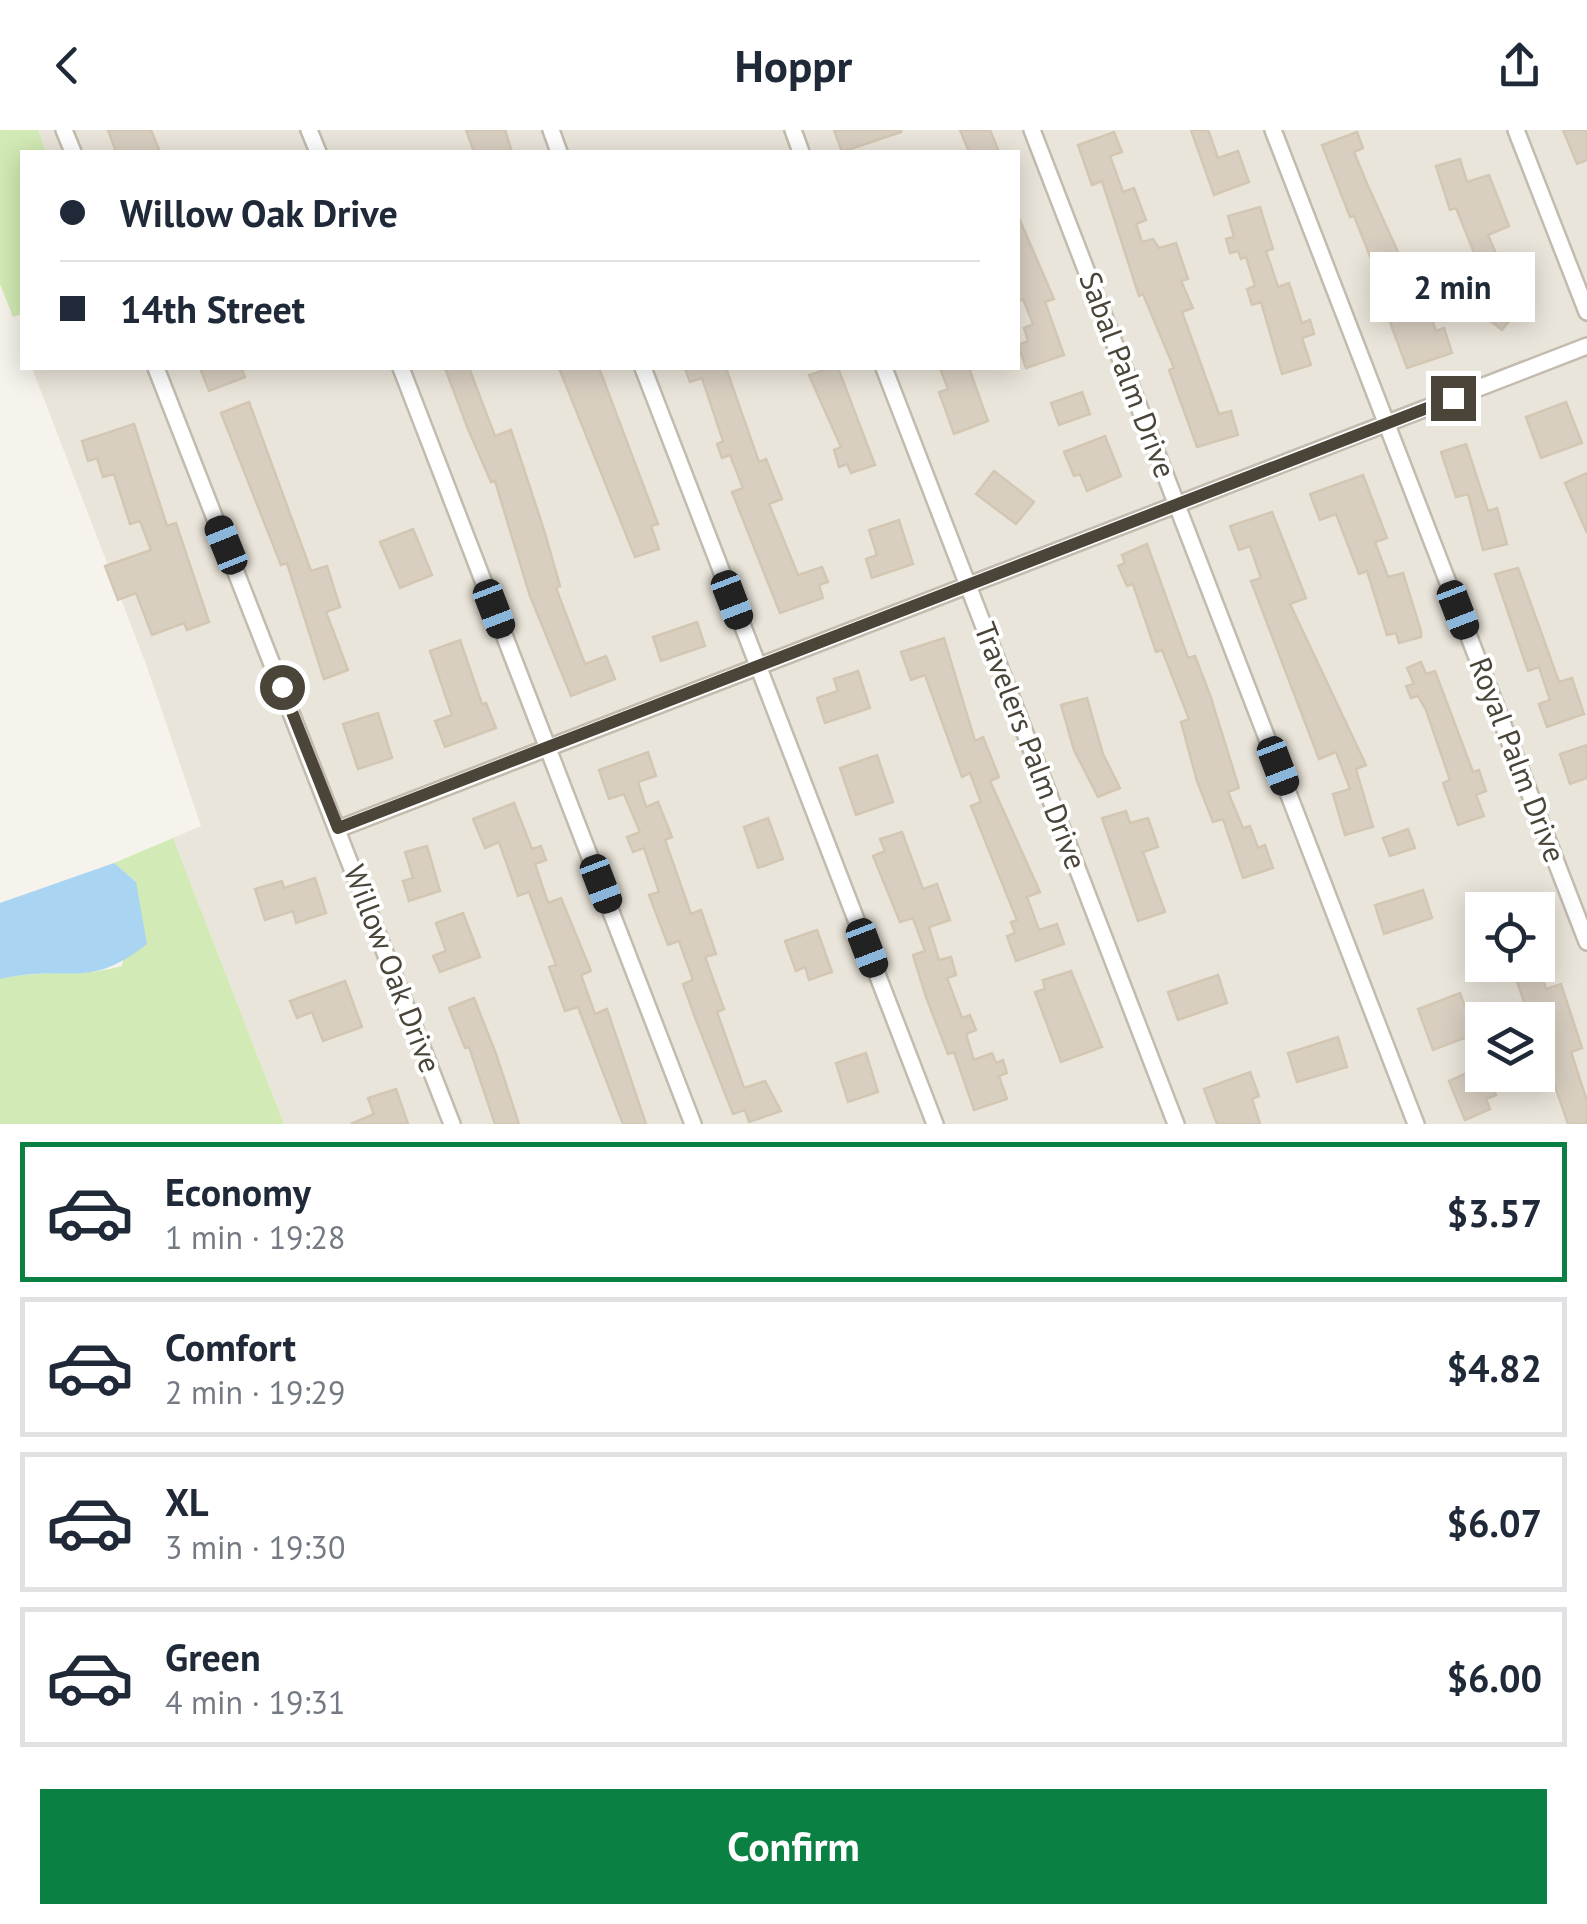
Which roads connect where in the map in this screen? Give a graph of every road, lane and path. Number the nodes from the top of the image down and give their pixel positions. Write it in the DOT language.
graph roads {
  1 [pos="1032,130"];
  2 [pos="1273,130"];
  3 [pos="1516,130"];
  4 [pos="1587,312"];
  5 [pos="1587,346"];
  6 [pos="157,370"];
  7 [pos="402,370"];
  8 [pos="644,370"];
  9 [pos="885,370"];
  10 [pos="1386,424"];
  11 [pos="1177,505"];
  12 [pos="968,585"];
  13 [pos="758,666"];
  14 [pos="548,747"];
  15 [pos="338,828"];
  16 [pos="1587,942"];
  17 [pos="452,1124"];
  18 [pos="693,1124"];
  19 [pos="936,1124"];
  20 [pos="1176,1124"];
  21 [pos="1416,1124"];
  1 -- 11 [label="street, Sabal Palm Drive"];
  2 -- 10 [label="street, Royal Palm Drive"];
  3 -- 4 [label="street"];
  5 -- 10 [label="street"];
  6 -- 15 [label="street, Willow Oak Drive"];
  7 -- 14 [label="street"];
  8 -- 13 [label="street"];
  9 -- 12 [label="street, Travelers Palm Drive"];
  10 -- 11 [label="street"];
  10 -- 16 [label="street, Royal Palm Drive"];
  11 -- 12 [label="street"];
  11 -- 21 [label="street, Sabal Palm Drive"];
  12 -- 13 [label="street"];
  12 -- 20 [label="street, Travelers Palm Drive"];
  13 -- 14 [label="street"];
  13 -- 19 [label="street"];
  14 -- 15 [label="street"];
  14 -- 18 [label="street"];
  15 -- 17 [label="street, Willow Oak Drive"];
}
